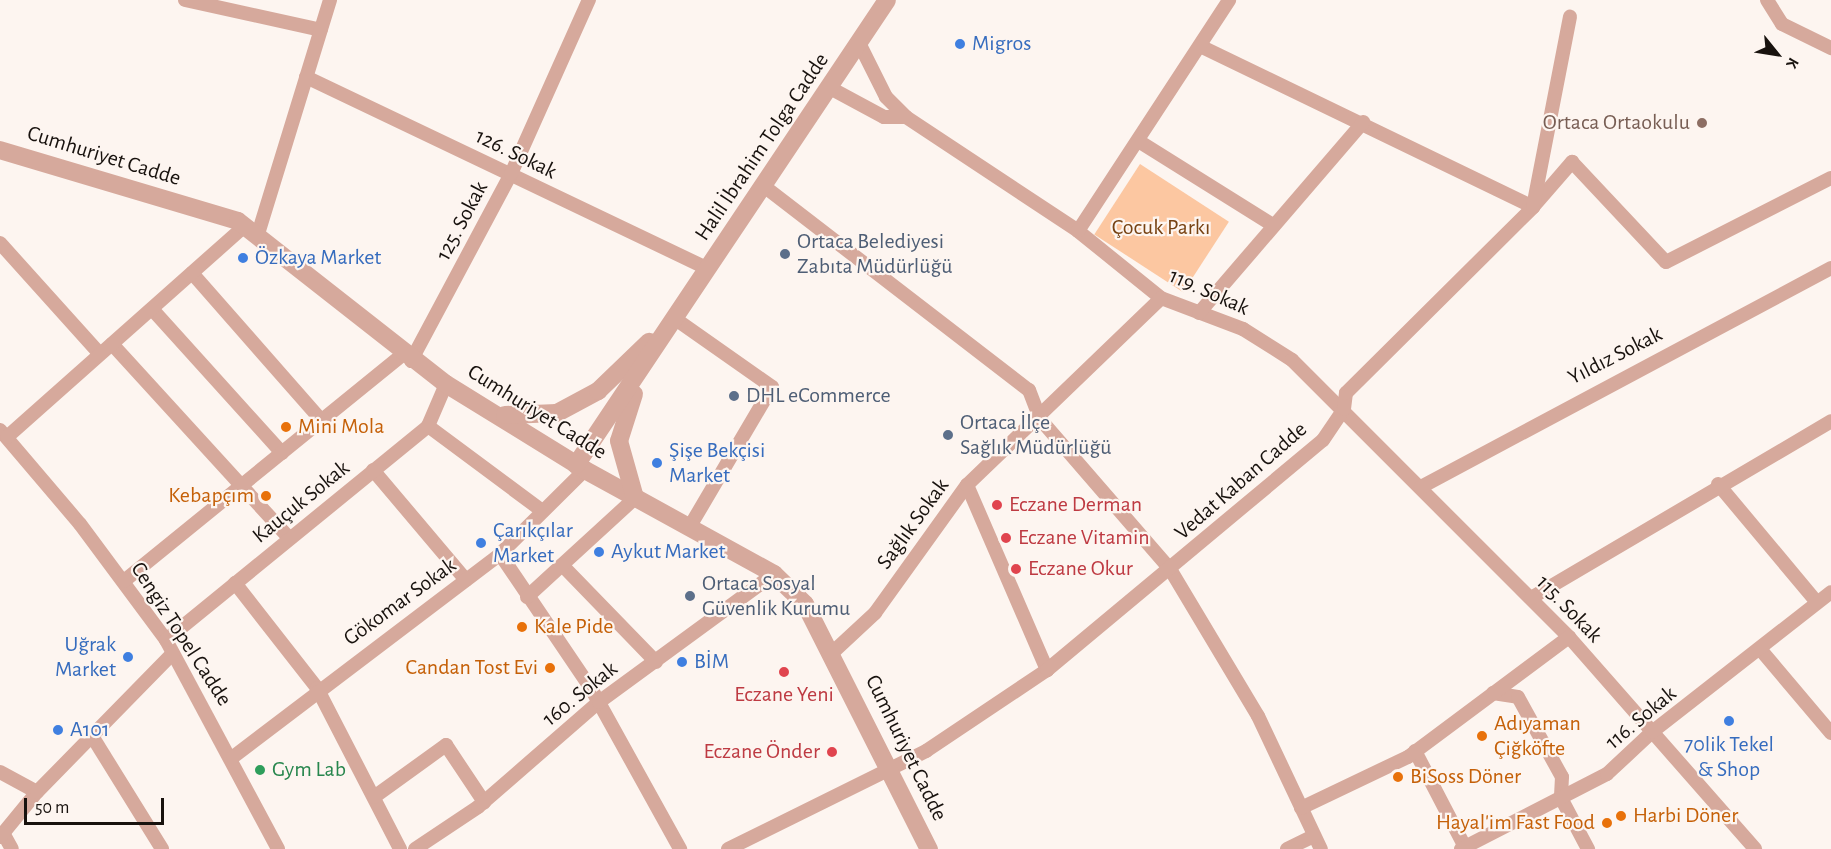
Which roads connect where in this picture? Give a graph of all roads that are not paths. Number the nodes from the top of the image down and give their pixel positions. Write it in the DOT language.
graph roads {
  1 [pos="185,0"];
  2 [pos="330,0"];
  3 [pos="589,0"];
  4 [pos="887,0"];
  5 [pos="1229,0"];
  6 [pos="1767,0"];
  7 [pos="1570,17"];
  8 [pos="321,30"];
  9 [pos="860,45"];
  10 [pos="1200,46"];
  11 [pos="1831,48"];
  12 [pos="306,77"];
  13 [pos="832,89"];
  14 [pos="906,117"];
  15 [pos="1364,122"];
  16 [pos="1140,142"];
  17 [pos="0,150"];
  18 [pos="511,174"];
  19 [pos="1831,178"];
  20 [pos="765,187"];
  21 [pos="1533,207"];
  22 [pos="1273,225"];
  23 [pos="252,230"];
  24 [pos="1078,231"];
  25 [pos="0,243"];
  26 [pos="1831,267"];
  27 [pos="708,269"];
  28 [pos="192,273"];
  29 [pos="1161,298"];
  30 [pos="152,309"];
  31 [pos="1199,313"];
  32 [pos="674,318"];
  33 [pos="112,344"];
  34 [pos="100,354"];
  35 [pos="407,358"];
  36 [pos="446,384"];
  37 [pos="1344,409"];
  38 [pos="496,412"];
  39 [pos="1040,419"];
  40 [pos="322,421"];
  41 [pos="1831,421"];
  42 [pos="428,426"];
  43 [pos="4,434"];
  44 [pos="282,453"];
  45 [pos="580,467"];
  46 [pos="373,470"];
  47 [pos="1718,484"];
  48 [pos="242,486"];
  49 [pos="967,486"];
  50 [pos="1421,487"];
  51 [pos="634,498"];
  52 [pos="541,510"];
  53 [pos="689,528"];
  54 [pos="289,538"];
  55 [pos="500,554"];
  56 [pos="562,565"];
  57 [pos="1170,569"];
  58 [pos="774,574"];
  59 [pos="466,580"];
  60 [pos="124,581"];
  61 [pos="236,583"];
  62 [pos="1831,592"];
  63 [pos="527,597"];
  64 [pos="1531,598"];
  65 [pos="1816,601"];
  66 [pos="1569,638"];
  67 [pos="166,640"];
  68 [pos="1760,650"];
  69 [pos="173,653"];
  70 [pos="831,653"];
  71 [pos="656,662"];
  72 [pos="1047,670"];
  73 [pos="317,688"];
  74 [pos="1493,693"];
  75 [pos="599,702"];
  76 [pos="1652,732"];
  77 [pos="1831,733"];
  78 [pos="92,736"];
  79 [pos="1415,751"];
  80 [pos="233,757"];
  81 [pos="892,769"];
  82 [pos="0,772"];
  83 [pos="37,792"];
  84 [pos="374,797"];
  85 [pos="1561,798"];
  86 [pos="484,802"];
  87 [pos="1301,808"];
  88 [pos="1,835"];
  89 [pos="1314,836"];
  90 [pos="1463,848"];
  91 [pos="12,849"];
  92 [pos="162,849"];
  93 [pos="278,849"];
  94 [pos="399,849"];
  95 [pos="415,849"];
  96 [pos="680,849"];
  97 [pos="728,849"];
  98 [pos="929,849"];
  99 [pos="1287,849"];
  100 [pos="1321,849"];
  101 [pos="1588,849"];
  102 [pos="1755,849"];
  1 -- 8 [label="street"];
  2 -- 8 [label="street"];
  3 -- 18 [label="street, 125. Sokak"];
  4 -- 9 [label="street, Halil İbrahim Tolga Cadde"];
  5 -- 10 [label="street"];
  6 -- 11 [label="street"];
  7 -- 21 [label="street"];
  8 -- 12 [label="street"];
  9 -- 13 [label="street, Halil İbrahim Tolga Cadde"];
  9 -- 14 [label="street, 119. Sokak"];
  10 -- 15 [label="street"];
  10 -- 16 [label="street"];
  12 -- 18 [label="street, 126. Sokak"];
  12 -- 23 [label="street"];
  13 -- 14 [label="street"];
  13 -- 20 [label="street, Halil İbrahim Tolga Cadde"];
  14 -- 24 [label="street, 119. Sokak"];
  15 -- 21 [label="street"];
  15 -- 22 [label="street"];
  16 -- 22 [label="street"];
  16 -- 24 [label="street"];
  17 -- 23 [label="street, Cumhuriyet Cadde"];
  18 -- 27 [label="street, 126. Sokak"];
  18 -- 35 [label="street, 125. Sokak"];
  19 -- 21 [label="street, Vedat Kaban Cadde"];
  20 -- 27 [label="street, Halil İbrahim Tolga Cadde"];
  20 -- 39 [label="street"];
  21 -- 37 [label="street, Vedat Kaban Cadde"];
  22 -- 31 [label="street"];
  23 -- 28 [label="street"];
  23 -- 35 [label="street, Cumhuriyet Cadde"];
  24 -- 29 [label="street, 119. Sokak"];
  25 -- 34 [label="street"];
  26 -- 50 [label="street, Yıldız Sokak"];
  27 -- 32 [label="street, Halil İbrahim Tolga Cadde"];
  28 -- 30 [label="street"];
  28 -- 40 [label="street"];
  29 -- 31 [label="street, 119. Sokak"];
  29 -- 39 [label="street, Sağlık Sokak"];
  30 -- 33 [label="street"];
  30 -- 44 [label="street"];
  31 -- 37 [label="street, 119. Sokak"];
  32 -- 38 [label="street"];
  32 -- 45 [label="street"];
  32 -- 51 [label="street"];
  32 -- 53 [label="street"];
  33 -- 34 [label="street"];
  33 -- 48 [label="street"];
  34 -- 43 [label="street"];
  35 -- 36 [label="street, Cumhuriyet Cadde"];
  35 -- 40 [label="street"];
  36 -- 38 [label="street, Cumhuriyet Cadde"];
  36 -- 42 [label="street, Kauçuk Sokak"];
  37 -- 50 [label="street, 115. Sokak"];
  37 -- 57 [label="street, Vedat Kaban Cadde"];
  38 -- 45 [label="street, Cumhuriyet Cadde"];
  39 -- 49 [label="street, Sağlık Sokak"];
  39 -- 57 [label="street"];
  40 -- 44 [label="street"];
  41 -- 47 [label="street"];
  42 -- 46 [label="street, Kauçuk Sokak"];
  42 -- 52 [label="street"];
  43 -- 60 [label="street, Cengiz Topel Cadde"];
  44 -- 48 [label="street"];
  45 -- 51 [label="street, Cumhuriyet Cadde"];
  45 -- 52 [label="street, Gökomar Sokak"];
  46 -- 54 [label="street, Kauçuk Sokak"];
  46 -- 59 [label="street"];
  47 -- 64 [label="street"];
  47 -- 65 [label="street"];
  48 -- 54 [label="street"];
  48 -- 60 [label="street"];
  49 -- 70 [label="street, Sağlık Sokak"];
  49 -- 72 [label="street"];
  50 -- 64 [label="street, 115. Sokak"];
  51 -- 53 [label="street, Cumhuriyet Cadde"];
  51 -- 56 [label="street"];
  52 -- 55 [label="street, Gökomar Sokak"];
  53 -- 58 [label="street, Cumhuriyet Cadde"];
  54 -- 61 [label="street, Kauçuk Sokak"];
  55 -- 59 [label="street, Gökomar Sokak"];
  55 -- 63 [label="street"];
  56 -- 63 [label="street"];
  56 -- 71 [label="street"];
  57 -- 72 [label="street, Vedat Kaban Cadde"];
  57 -- 87 [label="street"];
  58 -- 70 [label="street, Cumhuriyet Cadde"];
  58 -- 71 [label="street, 160. Sokak"];
  59 -- 73 [label="street, Gökomar Sokak"];
  60 -- 67 [label="street, Cengiz Topel Cadde"];
  61 -- 67 [label="street, Kauçuk Sokak"];
  61 -- 73 [label="street"];
  62 -- 65 [label="street, 116. Sokak"];
  63 -- 75 [label="street"];
  64 -- 66 [label="street, 115. Sokak"];
  65 -- 68 [label="street, 116. Sokak"];
  66 -- 74 [label="street"];
  66 -- 76 [label="street, 115. Sokak"];
  67 -- 69 [label="street, Cengiz Topel Cadde"];
  68 -- 76 [label="street, 116. Sokak"];
  68 -- 77 [label="street"];
  69 -- 78 [label="street"];
  69 -- 80 [label="street, Cengiz Topel Cadde"];
  70 -- 81 [label="street, Cumhuriyet Cadde"];
  71 -- 75 [label="street, 160. Sokak"];
  72 -- 81 [label="street, Vedat Kaban Cadde"];
  73 -- 80 [label="street, Gökomar Sokak"];
  73 -- 84 [label="street"];
  74 -- 79 [label="street"];
  74 -- 85 [label="street"];
  75 -- 86 [label="street, 160. Sokak"];
  75 -- 96 [label="street"];
  76 -- 85 [label="street, 116. Sokak"];
  76 -- 102 [label="street, 115. Sokak"];
  78 -- 83 [label="street"];
  78 -- 92 [label="street"];
  79 -- 87 [label="street"];
  79 -- 90 [label="street"];
  80 -- 93 [label="street, Cengiz Topel Cadde"];
  81 -- 97 [label="street, Vedat Kaban Cadde"];
  81 -- 98 [label="street, Cumhuriyet Cadde"];
  82 -- 83 [label="street"];
  83 -- 88 [label="street"];
  84 -- 86 [label="street"];
  84 -- 94 [label="street"];
  85 -- 90 [label="street, 116. Sokak"];
  85 -- 101 [label="street"];
  86 -- 95 [label="street, 160. Sokak"];
  87 -- 89 [label="street"];
  88 -- 91 [label="street"];
  89 -- 99 [label="street"];
  89 -- 100 [label="street"];
}
